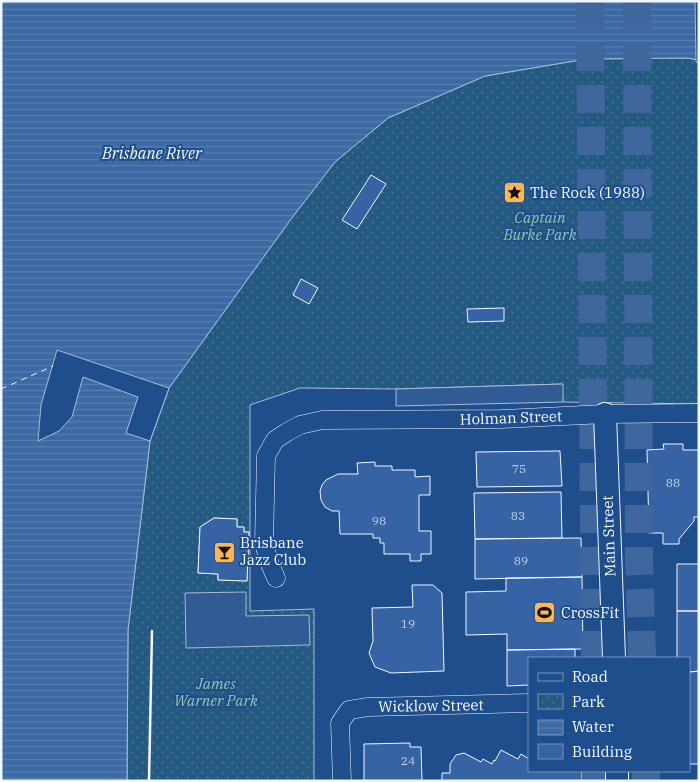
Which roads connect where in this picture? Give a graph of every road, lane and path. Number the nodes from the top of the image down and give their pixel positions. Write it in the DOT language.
graph roads {
  1 [pos="699,413"];
  2 [pos="605,414"];
  3 [pos="276,578"];
  4 [pos="614,657"];
  5 [pos="528,703"];
  6 [pos="342,781"];
  1 -- 2 [label="street, Holman Street"];
  2 -- 3 [label="street, Holman Street"];
  2 -- 4 [label="street, Main Street"];
  5 -- 6 [label="street, Wicklow Street"];
}
